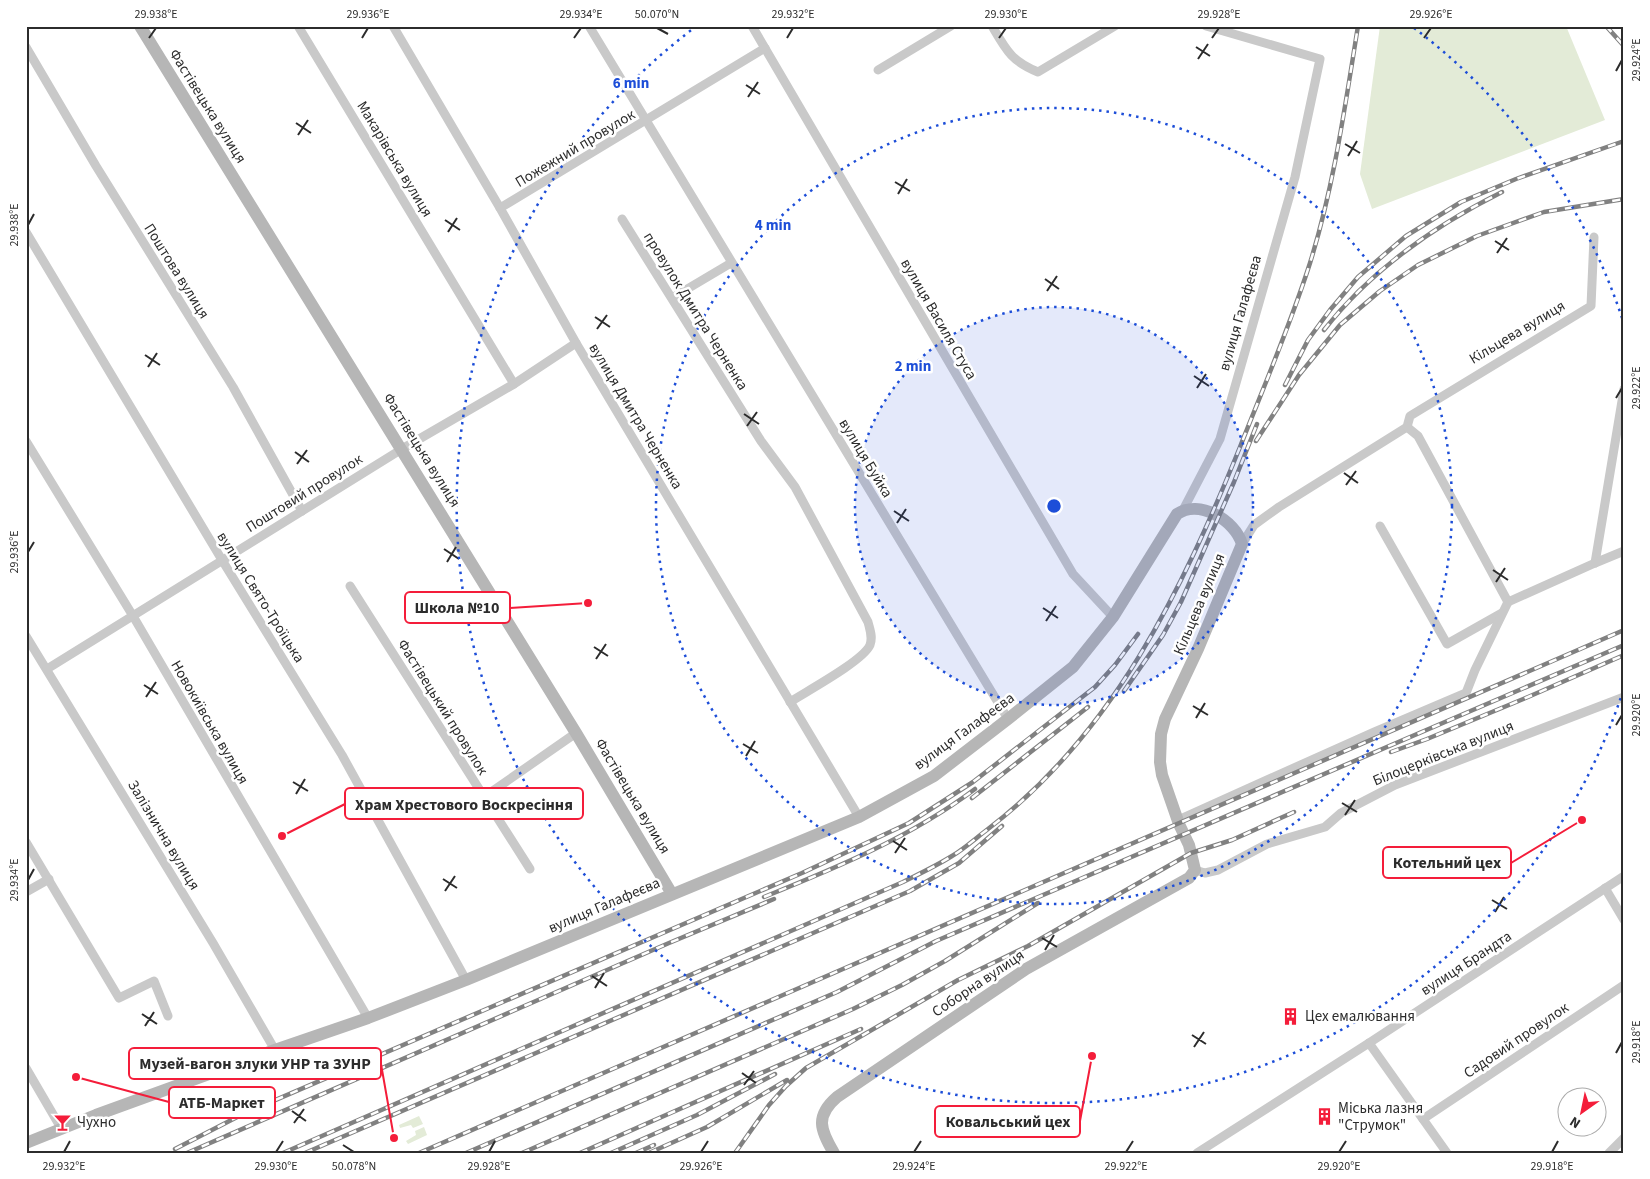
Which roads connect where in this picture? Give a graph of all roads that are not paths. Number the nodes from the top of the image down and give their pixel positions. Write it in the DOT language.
graph roads {
  1 [pos="140,26"];
  2 [pos="298,26"];
  3 [pos="393,26"];
  4 [pos="589,26"];
  5 [pos="752,26"];
  6 [pos="951,26"];
  7 [pos="992,26"];
  8 [pos="1115,26"];
  9 [pos="1206,26"];
  10 [pos="26,47"];
  11 [pos="765,48"];
  12 [pos="878,70"];
  13 [pos="646,121"];
  14 [pos="500,208"];
  15 [pos="622,219"];
  16 [pos="26,232"];
  17 [pos="1594,237"];
  18 [pos="731,263"];
  19 [pos="672,298"];
  20 [pos="576,343"];
  21 [pos="514,384"];
  22 [pos="1624,389"];
  23 [pos="1407,428"];
  24 [pos="26,441"];
  25 [pos="402,449"];
  26 [pos="1183,510"];
  27 [pos="302,511"];
  28 [pos="1380,526"];
  29 [pos="1242,544"];
  30 [pos="1624,551"];
  31 [pos="222,560"];
  32 [pos="1595,562"];
  33 [pos="350,586"];
  34 [pos="1508,602"];
  35 [pos="1502,613"];
  36 [pos="133,616"];
  37 [pos="1113,617"];
  38 [pos="26,636"];
  39 [pos="47,669"];
  40 [pos="1624,697"];
  41 [pos="790,702"];
  42 [pos="1008,720"];
  43 [pos="576,733"];
  44 [pos="484,796"];
  45 [pos="859,817"];
  46 [pos="1178,820"];
  47 [pos="26,842"];
  48 [pos="530,868"];
  49 [pos="1195,870"];
  50 [pos="1624,876"];
  51 [pos="48,879"];
  52 [pos="1605,888"];
  53 [pos="26,892"];
  54 [pos="672,894"];
  55 [pos="1624,920"];
  56 [pos="466,980"];
  57 [pos="1624,985"];
  58 [pos="168,1016"];
  59 [pos="368,1018"];
  60 [pos="1368,1043"];
  61 [pos="276,1050"];
  62 [pos="26,1068"];
  63 [pos="1423,1119"];
  64 [pos="61,1128"];
  65 [pos="1624,1138"];
  66 [pos="26,1144"];
  67 [pos="834,1153"];
  68 [pos="1198,1153"];
  69 [pos="1446,1153"];
  70 [pos="1609,1153"];
  1 -- 25 [label="main road, Фастівецька вулиця"];
  2 -- 21 [label="street, Макарівська вулиця"];
  3 -- 14 [label="street, вулиця Дмитра Черненка"];
  4 -- 13 [label="street, вулиця Буйка"];
  5 -- 11 [label="street, вулиця Василя Стуса"];
  6 -- 12 [label="street"];
  7 -- 8 [label="street"];
  9 -- 26 [label="street, вулиця Галафеєва"];
  10 -- 27 [label="street, Поштова вулиця"];
  11 -- 13 [label="street, Пожежний провулок"];
  11 -- 37 [label="street, вулиця Василя Стуса"];
  13 -- 14 [label="street, Пожежний провулок"];
  13 -- 18 [label="street, вулиця Буйка"];
  14 -- 20 [label="street, вулиця Дмитра Черненка"];
  15 -- 19 [label="street, провулок Дмитра Черненка"];
  16 -- 31 [label="street, вулиця Свято-Троїцька"];
  17 -- 23 [label="street, Кільцева вулиця"];
  18 -- 19 [label="street"];
  18 -- 42 [label="street, вулиця Буйка"];
  19 -- 41 [label="street, провулок Дмитра Черненка"];
  20 -- 21 [label="street, Поштовий провулок"];
  20 -- 41 [label="street, вулиця Дмитра Черненка"];
  21 -- 25 [label="street, Поштовий провулок"];
  22 -- 32 [label="street"];
  23 -- 29 [label="street, Кільцева вулиця"];
  23 -- 34 [label="street"];
  24 -- 36 [label="street, Новокиївська вулиця"];
  25 -- 27 [label="street, Поштовий провулок"];
  25 -- 43 [label="main road, Фастівецька вулиця"];
  26 -- 29 [label="main road"];
  26 -- 37 [label="main road, вулиця Галафеєва"];
  27 -- 31 [label="street, Поштовий провулок"];
  28 -- 35 [label="street"];
  29 -- 46 [label="main road, Кільцева вулиця"];
  30 -- 32 [label="street"];
  31 -- 36 [label="street, Поштовий провулок"];
  31 -- 56 [label="street, вулиця Свято-Троїцька"];
  32 -- 34 [label="street"];
  33 -- 44 [label="street, Фастівецький провулок"];
  34 -- 35 [label="street"];
  35 -- 46 [label="street"];
  36 -- 39 [label="street, Поштовий провулок"];
  36 -- 59 [label="street, Новокиївська вулиця"];
  37 -- 42 [label="main road, вулиця Галафеєва"];
  38 -- 39 [label="street, Залізнична вулиця"];
  39 -- 61 [label="street, Залізнична вулиця"];
  40 -- 49 [label="street, Білоцерківська вулиця"];
  41 -- 45 [label="street, вулиця Дмитра Черненка"];
  42 -- 45 [label="main road, вулиця Галафеєва"];
  43 -- 44 [label="street"];
  43 -- 54 [label="main road, Фастівецька вулиця"];
  44 -- 48 [label="street, Фастівецький провулок"];
  45 -- 54 [label="main road, вулиця Галафеєва"];
  46 -- 49 [label="main road, Кільцева вулиця"];
  47 -- 51 [label="street"];
  49 -- 67 [label="main road, Соборна вулиця"];
  50 -- 52 [label="street, вулиця Брандта"];
  51 -- 53 [label="street"];
  51 -- 58 [label="street"];
  52 -- 55 [label="street"];
  52 -- 60 [label="street, вулиця Брандта"];
  54 -- 56 [label="main road, вулиця Галафеєва"];
  56 -- 59 [label="main road, вулиця Галафеєва"];
  57 -- 63 [label="street, Садовий провулок"];
  59 -- 61 [label="main road, вулиця Галафеєва"];
  60 -- 63 [label="street"];
  60 -- 68 [label="street, вулиця Брандта"];
  61 -- 64 [label="main road, вулиця Галафеєва"];
  62 -- 64 [label="street"];
  63 -- 69 [label="street"];
  64 -- 66 [label="main road, вулиця Галафеєва"];
  65 -- 70 [label="street"];
}
